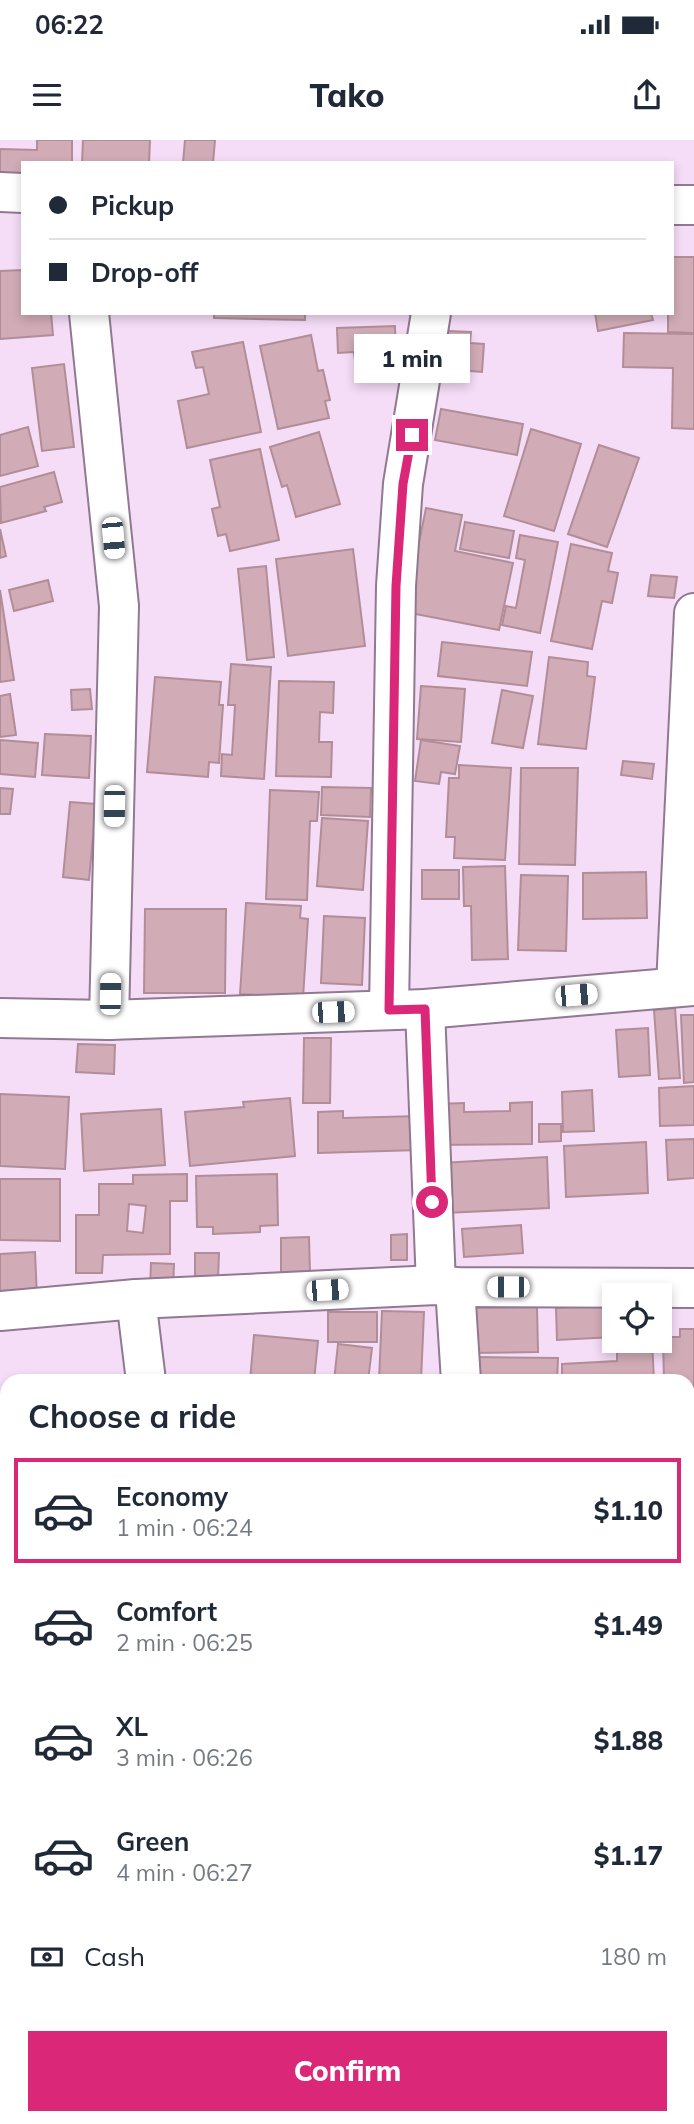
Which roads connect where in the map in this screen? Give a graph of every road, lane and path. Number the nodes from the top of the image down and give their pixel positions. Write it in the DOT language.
graph roads {
  1 [pos="0,192"];
  2 [pos="21,193"];
  3 [pos="674,205"];
  4 [pos="694,205"];
  5 [pos="89,315"];
  6 [pos="431,315"];
  7 [pos="694,613"];
  8 [pos="685,986"];
  9 [pos="407,1010"];
  10 [pos="0,1018"];
  11 [pos="109,1020"];
  12 [pos="445,1286"];
  13 [pos="694,1288"];
  14 [pos="136,1299"];
  15 [pos="0,1311"];
  16 [pos="145,1374"];
  17 [pos="460,1374"];
  1 -- 2 [label="street"];
  3 -- 4 [label="street"];
  5 -- 11 [label="street"];
  6 -- 9 [label="street"];
  7 -- 8 [label="street"];
  8 -- 9 [label="street"];
  9 -- 11 [label="street"];
  9 -- 12 [label="street"];
  10 -- 11 [label="street"];
  12 -- 13 [label="street"];
  12 -- 14 [label="street"];
  12 -- 17 [label="street"];
  14 -- 15 [label="street"];
  14 -- 16 [label="street"];
}
